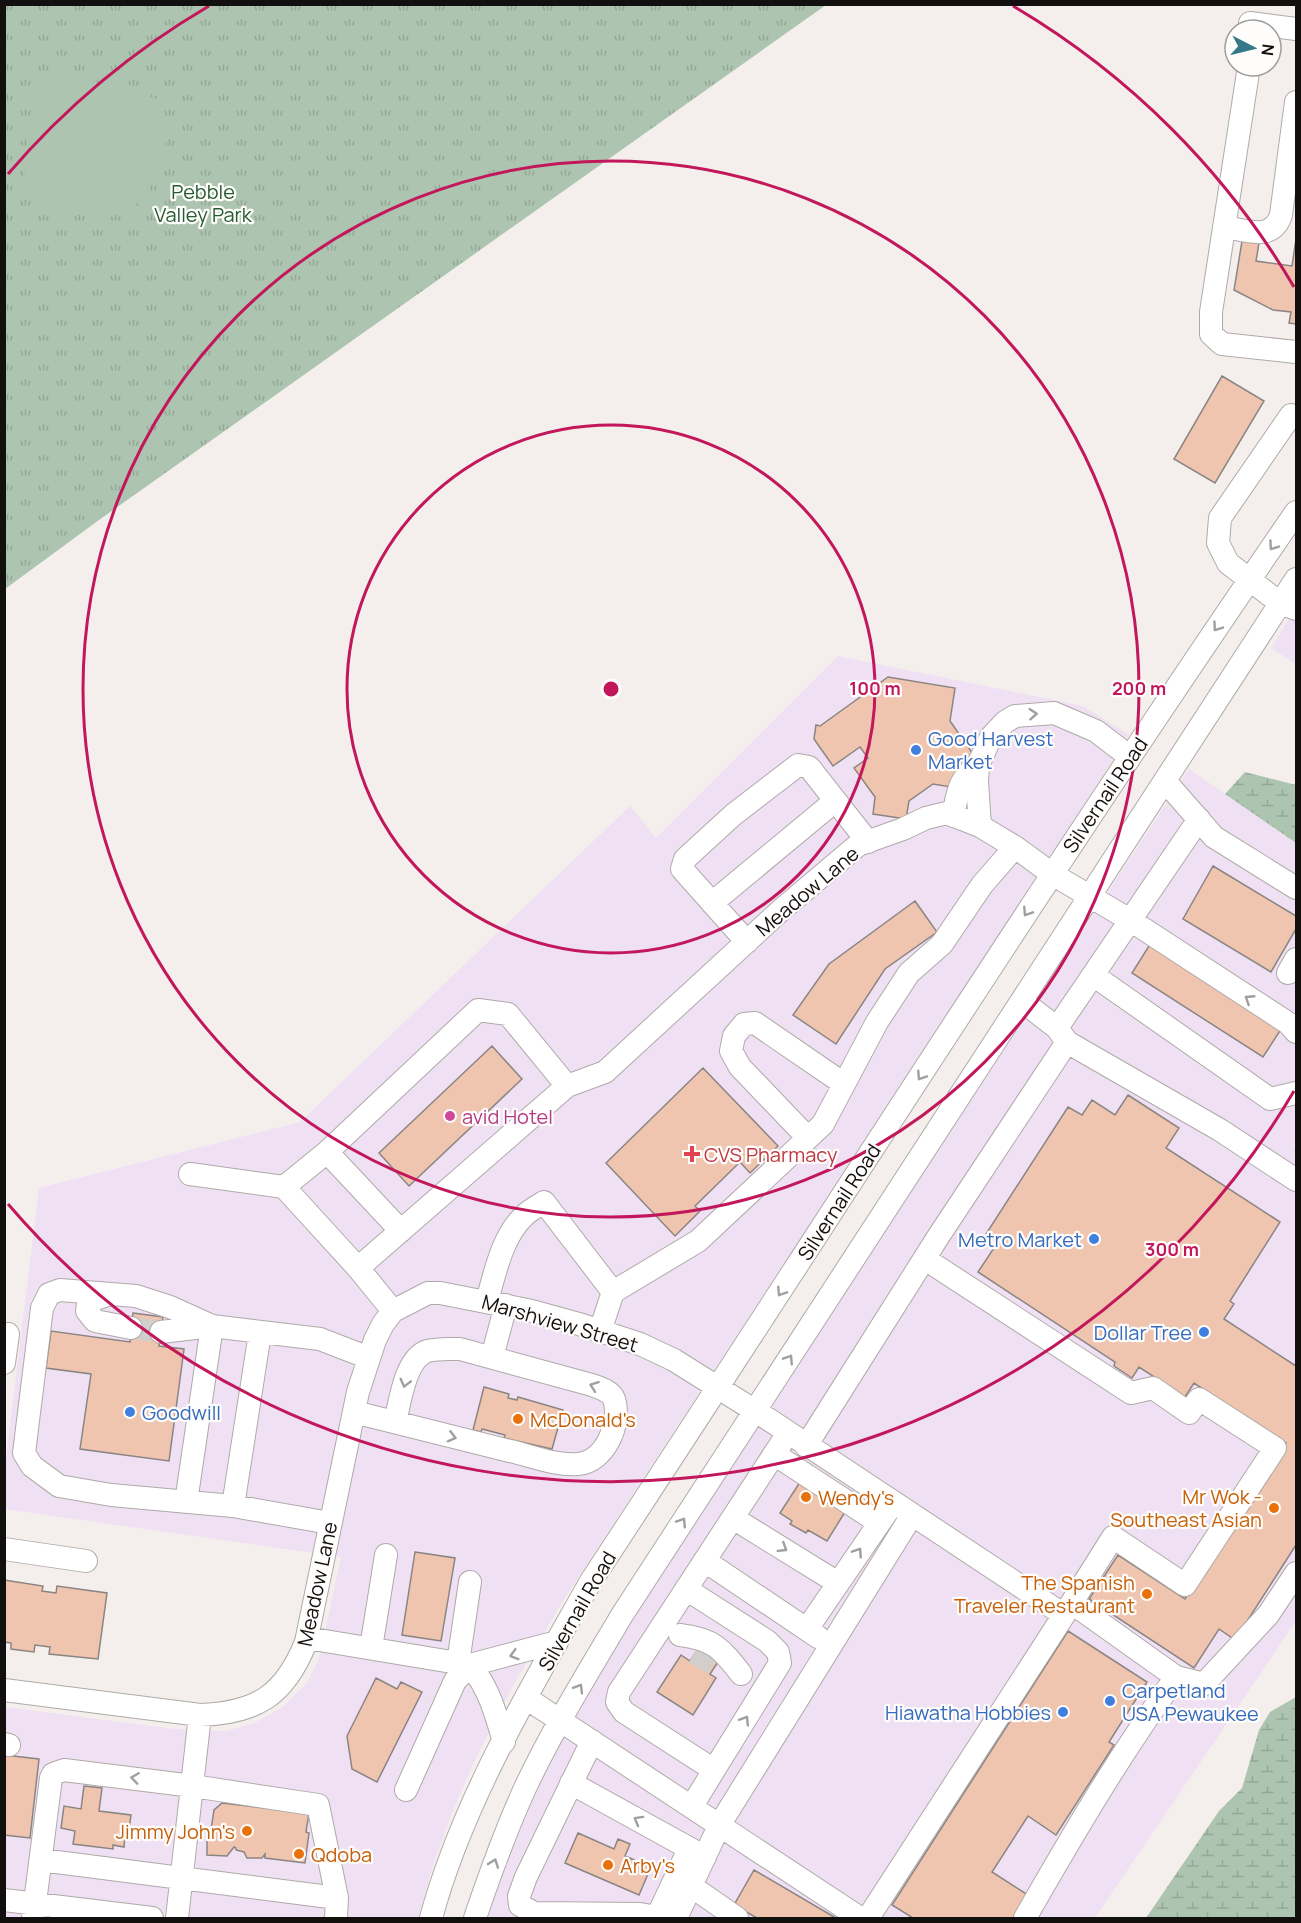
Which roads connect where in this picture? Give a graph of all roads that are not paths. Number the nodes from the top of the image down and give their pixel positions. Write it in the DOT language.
graph roads {
  1 [pos="1247,78"];
  2 [pos="1296,102"];
  3 [pos="1224,226"];
  4 [pos="1296,352"];
  5 [pos="1291,415"];
  6 [pos="1296,512"];
  7 [pos="1250,579"];
  8 [pos="1296,579"];
  9 [pos="1288,606"];
  10 [pos="1130,757"];
  11 [pos="978,765"];
  12 [pos="1165,781"];
  13 [pos="835,801"];
  14 [pos="953,816"];
  15 [pos="1199,819"];
  16 [pos="980,826"];
  17 [pos="868,842"];
  18 [pos="1015,848"];
  19 [pos="1052,874"];
  20 [pos="1296,888"];
  21 [pos="1090,898"];
  22 [pos="712,903"];
  23 [pos="1130,920"];
  24 [pos="747,942"];
  25 [pos="1093,975"];
  26 [pos="1023,1001"];
  27 [pos="1296,1032"];
  28 [pos="1062,1035"];
  29 [pos="844,1084"];
  30 [pos="567,1086"];
  31 [pos="1296,1093"];
  32 [pos="808,1138"];
  33 [pos="327,1152"];
  34 [pos="190,1174"];
  35 [pos="1296,1180"];
  36 [pos="284,1187"];
  37 [pos="401,1231"];
  38 [pos="925,1259"];
  39 [pos="358,1268"];
  40 [pos="613,1292"];
  41 [pos="111,1294"];
  42 [pos="497,1303"];
  43 [pos="393,1311"];
  44 [pos="95,1321"];
  45 [pos="40,1324"];
  46 [pos="212,1326"];
  47 [pos="131,1328"];
  48 [pos="600,1331"];
  49 [pos="161,1332"];
  50 [pos="260,1333"];
  51 [pos="8,1334"];
  52 [pos="492,1357"];
  53 [pos="369,1358"];
  54 [pos="4,1363"];
  55 [pos="718,1388"];
  56 [pos="755,1411"];
  57 [pos="354,1412"];
  58 [pos="395,1422"];
  59 [pos="797,1439"];
  60 [pos="774,1454"];
  61 [pos="186,1502"];
  62 [pos="893,1503"];
  63 [pos="233,1506"];
  64 [pos="912,1515"];
  65 [pos="733,1518"];
  66 [pos="878,1522"];
  67 [pos="330,1523"];
  68 [pos="4,1549"];
  69 [pos="386,1555"];
  70 [pos="86,1561"];
  71 [pos="705,1561"];
  72 [pos="1296,1573"];
  73 [pos="470,1582"];
  74 [pos="838,1583"];
  75 [pos="686,1588"];
  76 [pos="1068,1609"];
  77 [pos="672,1629"];
  78 [pos="807,1629"];
  79 [pos="307,1638"];
  80 [pos="557,1642"];
  81 [pos="831,1645"];
  82 [pos="370,1648"];
  83 [pos="694,1653"];
  84 [pos="464,1664"];
  85 [pos="716,1665"];
  86 [pos="741,1674"];
  87 [pos="1176,1677"];
  88 [pos="764,1689"];
  89 [pos="4,1690"];
  90 [pos="526,1698"];
  91 [pos="200,1715"];
  92 [pos="560,1720"];
  93 [pos="592,1741"];
  94 [pos="504,1742"];
  95 [pos="714,1770"];
  96 [pos="571,1783"];
  97 [pos="193,1786"];
  98 [pos="406,1790"];
  99 [pos="692,1806"];
  100 [pos="720,1824"];
  101 [pos="697,1853"];
  102 [pos="41,1860"];
  103 [pos="182,1878"];
  104 [pos="691,1886"];
  105 [pos="4,1900"];
  106 [pos="337,1908"];
  107 [pos="34,1911"];
  108 [pos="152,1918"];
  109 [pos="177,1918"];
  110 [pos="431,1918"];
  111 [pos="475,1918"];
  112 [pos="666,1918"];
  113 [pos="737,1918"];
  114 [pos="860,1918"];
  115 [pos="868,1918"];
  116 [pos="1025,1918"];
  1 -- 3 [label="street"];
  2 -- 3 [label="street"];
  3 -- 4 [label="street"];
  5 -- 7 [label="street"];
  6 -- 7 [label="street, Silvernail Road, one-way"];
  7 -- 9 [label="street"];
  7 -- 10 [label="street, Silvernail Road, one-way"];
  8 -- 9 [label="street, Silvernail Road"];
  9 -- 12 [label="street, Silvernail Road"];
  11 -- 10 [label="street, one-way"];
  10 -- 19 [label="street, Silvernail Road"];
  11 -- 14 [label="street"];
  11 -- 16 [label="street"];
  12 -- 15 [label="street"];
  12 -- 21 [label="street, Silvernail Road"];
  13 -- 17 [label="street"];
  13 -- 22 [label="street"];
  13 -- 22 [label="street"];
  14 -- 16 [label="street, Meadow Lane"];
  14 -- 17 [label="street, Meadow Lane"];
  15 -- 20 [label="street"];
  15 -- 23 [label="street"];
  16 -- 18 [label="street"];
  17 -- 24 [label="street, Meadow Lane"];
  18 -- 19 [label="street"];
  18 -- 29 [label="street"];
  19 -- 21 [label="street"];
  19 -- 55 [label="street, Silvernail Road, one-way"];
  21 -- 23 [label="street"];
  21 -- 26 [label="street, Silvernail Road"];
  22 -- 24 [label="street"];
  23 -- 25 [label="street"];
  27 -- 23 [label="street, one-way"];
  24 -- 30 [label="street, Meadow Lane"];
  25 -- 28 [label="street"];
  25 -- 31 [label="street"];
  26 -- 28 [label="street"];
  56 -- 26 [label="street, Silvernail Road, one-way"];
  28 -- 35 [label="street"];
  28 -- 38 [label="street"];
  29 -- 32 [label="street"];
  29 -- 32 [label="street"];
  30 -- 33 [label="street"];
  30 -- 37 [label="street"];
  32 -- 40 [label="street"];
  33 -- 36 [label="street"];
  33 -- 37 [label="street"];
  34 -- 36 [label="street"];
  36 -- 39 [label="street"];
  37 -- 39 [label="street"];
  38 -- 59 [label="street"];
  38 -- 76 [label="street"];
  39 -- 43 [label="street"];
  40 -- 42 [label="street"];
  40 -- 48 [label="street"];
  41 -- 44 [label="street"];
  41 -- 45 [label="street"];
  41 -- 46 [label="street"];
  42 -- 43 [label="street, Marshview Street"];
  42 -- 48 [label="street, Marshview Street"];
  42 -- 52 [label="street"];
  43 -- 53 [label="street, Meadow Lane"];
  44 -- 45 [label="street"];
  44 -- 47 [label="street"];
  45 -- 61 [label="street"];
  46 -- 49 [label="street"];
  46 -- 50 [label="street"];
  46 -- 61 [label="street"];
  48 -- 55 [label="street, Marshview Street"];
  50 -- 53 [label="street"];
  50 -- 63 [label="street"];
  51 -- 54 [label="street"];
  52 -- 58 [label="street, one-way"];
  58 -- 52 [label="street, one-way"];
  53 -- 57 [label="street, Meadow Lane"];
  55 -- 56 [label="street, Marshview Street"];
  55 -- 80 [label="street, Silvernail Road"];
  56 -- 59 [label="street, Marshview Street"];
  92 -- 56 [label="street, Silvernail Road, one-way"];
  57 -- 58 [label="street"];
  57 -- 67 [label="street, Meadow Lane"];
  59 -- 60 [label="street"];
  59 -- 62 [label="street, Marshview Street"];
  60 -- 65 [label="street"];
  60 -- 66 [label="street"];
  61 -- 63 [label="street"];
  62 -- 64 [label="street, Marshview Street"];
  62 -- 66 [label="street"];
  63 -- 67 [label="street"];
  64 -- 76 [label="street, Marshview Street"];
  64 -- 81 [label="street"];
  65 -- 71 [label="street"];
  65 -- 74 [label="street, one-way"];
  74 -- 66 [label="street, one-way"];
  67 -- 79 [label="street, Meadow Lane"];
  68 -- 70 [label="street"];
  69 -- 82 [label="street"];
  71 -- 75 [label="street"];
  71 -- 78 [label="street"];
  72 -- 87 [label="street"];
  73 -- 84 [label="street"];
  74 -- 78 [label="street"];
  75 -- 77 [label="street"];
  75 -- 88 [label="street"];
  76 -- 87 [label="street, Marshview Street"];
  76 -- 115 [label="street"];
  77 -- 83 [label="street"];
  77 -- 86 [label="street"];
  77 -- 95 [label="street"];
  78 -- 81 [label="street"];
  79 -- 82 [label="street"];
  79 -- 91 [label="street, Meadow Lane"];
  80 -- 84 [label="street, one-way"];
  80 -- 90 [label="street, Silvernail Road"];
  81 -- 100 [label="street"];
  82 -- 84 [label="street"];
  84 -- 94 [label="street"];
  84 -- 98 [label="street"];
  85 -- 86 [label="street"];
  86 -- 88 [label="street"];
  87 -- 116 [label="street"];
  95 -- 88 [label="street, one-way"];
  89 -- 91 [label="street, Meadow Lane"];
  90 -- 92 [label="street"];
  90 -- 94 [label="street, Silvernail Road"];
  91 -- 97 [label="street"];
  92 -- 93 [label="street"];
  111 -- 92 [label="street, Silvernail Road, one-way"];
  93 -- 96 [label="street"];
  93 -- 99 [label="street"];
  94 -- 110 [label="street, Silvernail Road"];
  95 -- 99 [label="street"];
  101 -- 96 [label="street, one-way"];
  96 -- 112 [label="street"];
  97 -- 102 [label="street, one-way"];
  97 -- 103 [label="street"];
  97 -- 106 [label="street"];
  99 -- 100 [label="street"];
  100 -- 101 [label="street"];
  100 -- 114 [label="street"];
  101 -- 104 [label="street"];
  101 -- 112 [label="street"];
  102 -- 103 [label="street"];
  102 -- 107 [label="street"];
  103 -- 106 [label="street"];
  103 -- 109 [label="street"];
  104 -- 112 [label="street"];
  104 -- 113 [label="street"];
  105 -- 107 [label="street"];
  107 -- 108 [label="street"];
}
